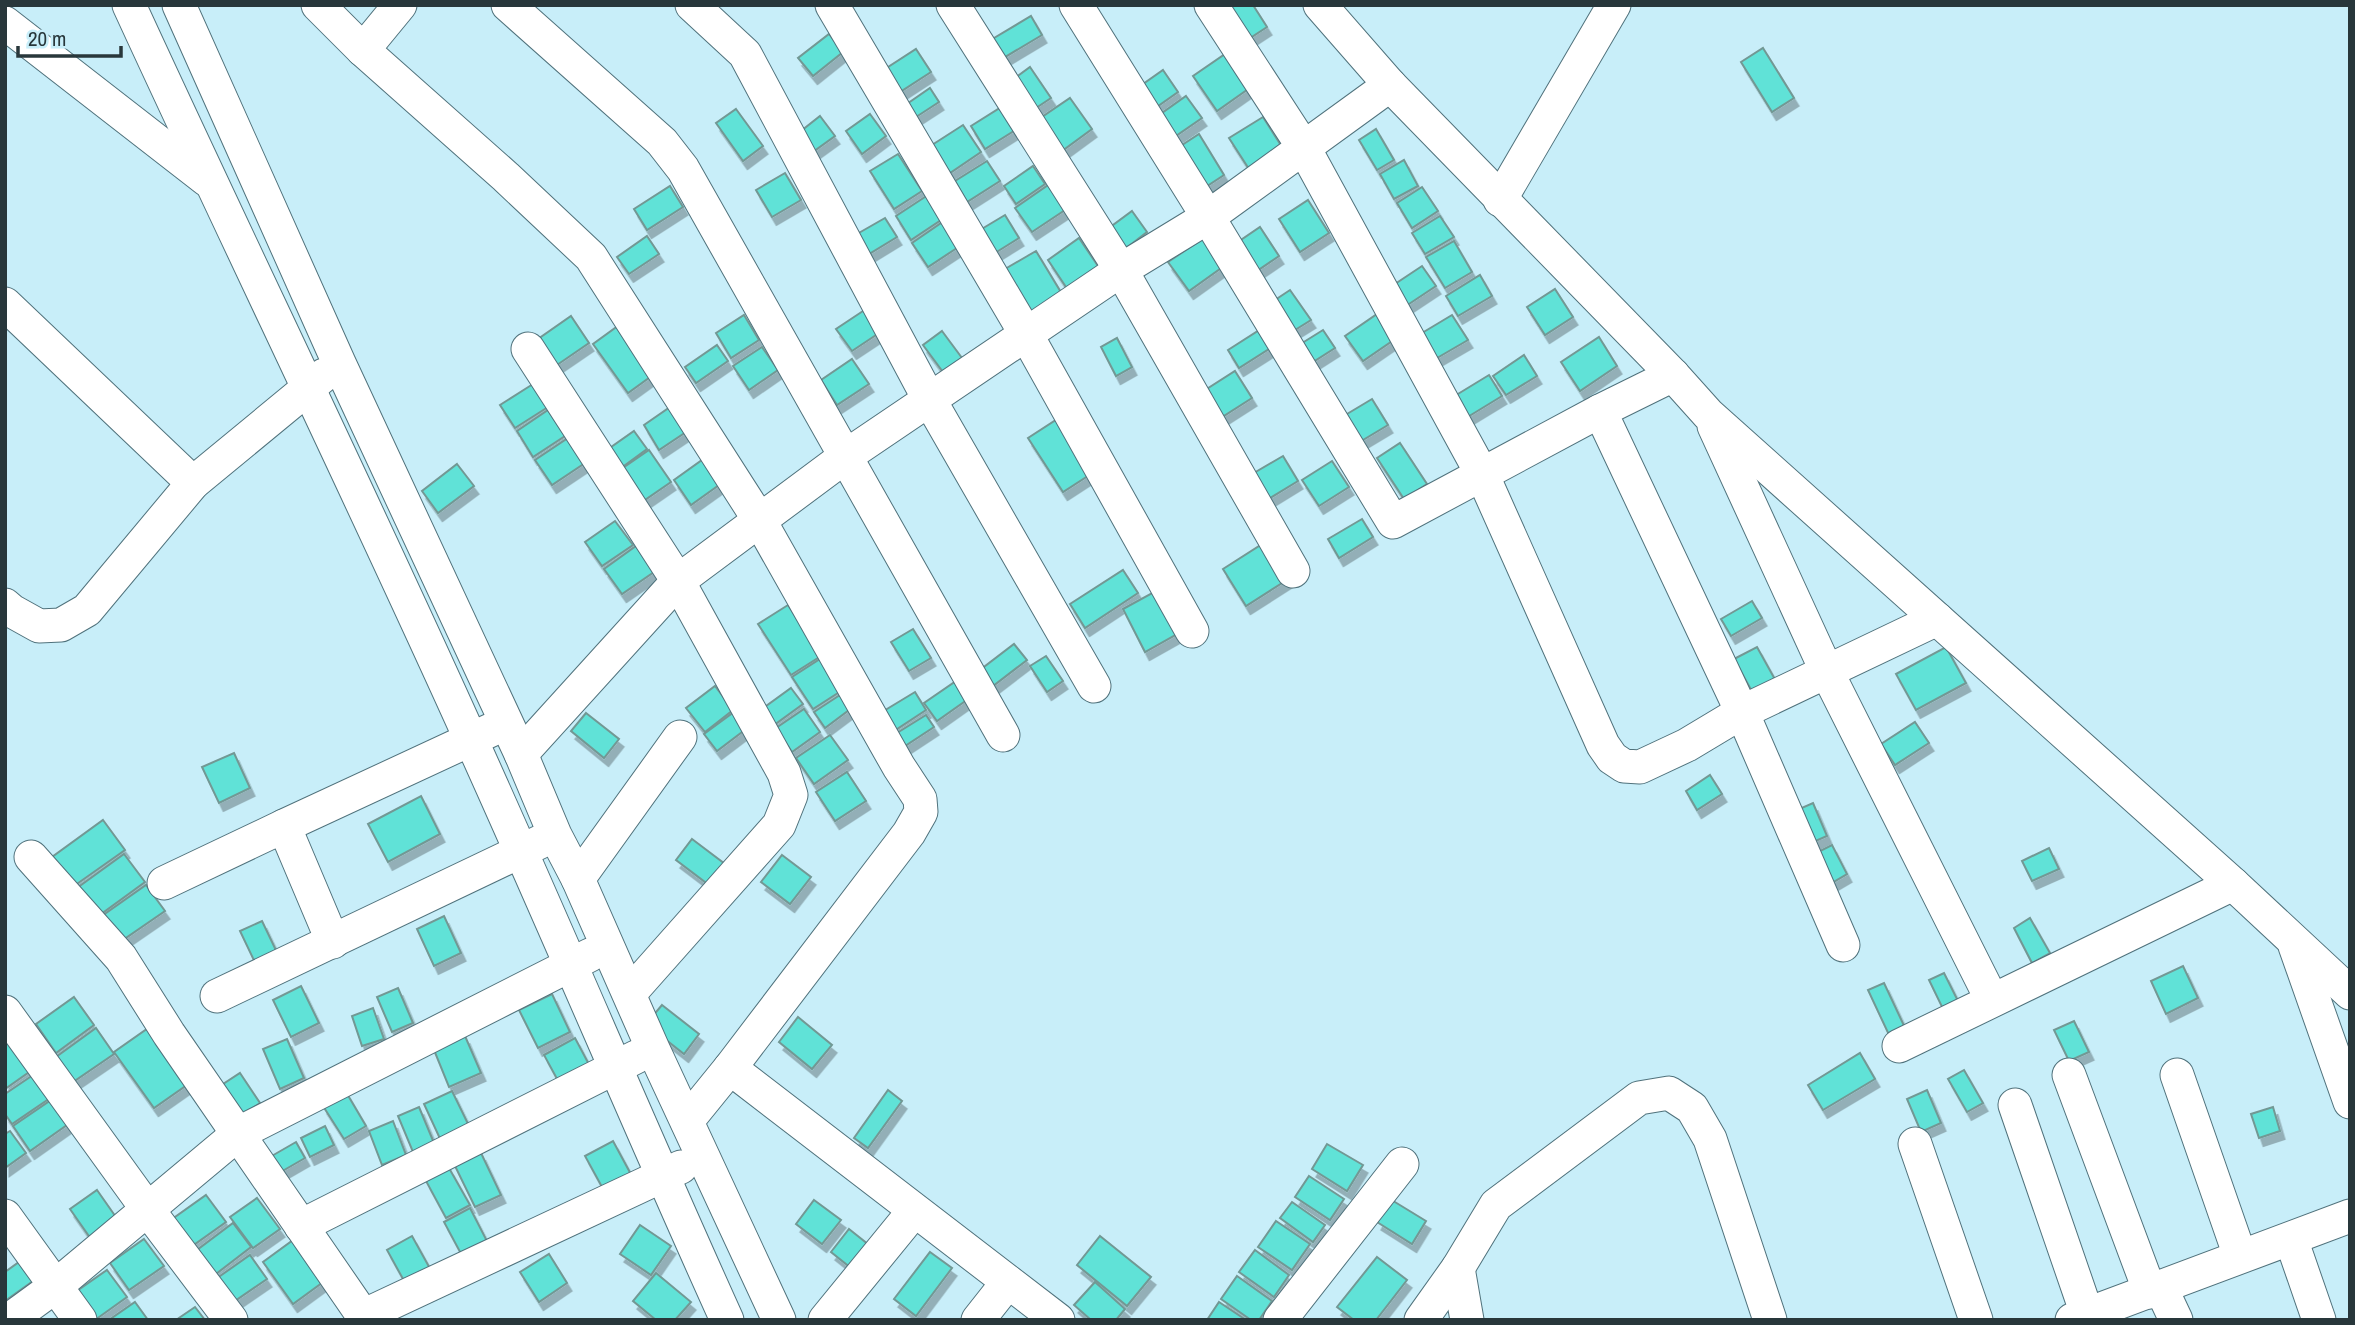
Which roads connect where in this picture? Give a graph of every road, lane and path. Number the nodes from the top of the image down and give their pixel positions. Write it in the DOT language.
graph roads {
  1 [pos="129,5"];
  2 [pos="178,5"];
  3 [pos="318,5"];
  4 [pos="400,5"];
  5 [pos="508,5"];
  6 [pos="692,5"];
  7 [pos="832,5"];
  8 [pos="954,5"];
  9 [pos="1076,5"];
  10 [pos="1211,5"];
  11 [pos="1320,5"];
  12 [pos="1614,5"];
  13 [pos="5,23"];
  14 [pos="363,50"];
  15 [pos="1390,85"];
  16 [pos="1304,148"];
  17 [pos="211,184"];
  18 [pos="1500,200"];
  19 [pos="1208,217"];
  20 [pos="278,229"];
  21 [pos="1121,270"];
  22 [pos="5,304"];
  23 [pos="1026,334"];
  24 [pos="528,349"];
  25 [pos="339,363"];
  26 [pos="1673,375"];
  27 [pos="308,389"];
  28 [pos="929,399"];
  29 [pos="1600,411"];
  30 [pos="1708,414"];
  31 [pos="846,456"];
  32 [pos="1482,474"];
  33 [pos="193,483"];
  34 [pos="760,521"];
  35 [pos="1293,571"];
  36 [pos="678,581"];
  37 [pos="5,605"];
  38 [pos="1937,619"];
  39 [pos="1192,631"];
  40 [pos="1827,672"];
  41 [pos="1094,686"];
  42 [pos="1742,712"];
  43 [pos="506,724"];
  44 [pos="1003,735"];
  45 [pos="680,737"];
  46 [pos="471,739"];
  47 [pos="521,754"];
  48 [pos="284,826"];
  49 [pos="555,835"];
  50 [pos="521,851"];
  51 [pos="31,857"];
  52 [pos="578,879"];
  53 [pos="164,883"];
  54 [pos="2233,884"];
  55 [pos="2293,941"];
  56 [pos="333,942"];
  57 [pos="1843,945"];
  58 [pos="607,947"];
  59 [pos="571,965"];
  60 [pos="630,993"];
  61 [pos="2350,993"];
  62 [pos="217,996"];
  63 [pos="1992,1000"];
  64 [pos="5,1012"];
  65 [pos="1899,1046"];
  66 [pos="653,1049"];
  67 [pos="616,1067"];
  68 [pos="730,1068"];
  69 [pos="2069,1075"];
  70 [pos="2177,1075"];
  71 [pos="2350,1102"];
  72 [pos="2015,1105"];
  73 [pos="687,1121"];
  74 [pos="239,1133"];
  75 [pos="1915,1143"];
  76 [pos="704,1157"];
  77 [pos="1402,1164"];
  78 [pos="662,1176"];
  79 [pos="148,1210"];
  80 [pos="914,1211"];
  81 [pos="5,1216"];
  82 [pos="2350,1216"];
  83 [pos="301,1226"];
  84 [pos="2291,1239"];
  85 [pos="2241,1256"];
  86 [pos="1458,1268"];
  87 [pos="1008,1282"];
  88 [pos="57,1285"];
  89 [pos="2156,1290"];
  90 [pos="2080,1317"];
  91 [pos="364,1318"];
  92 [pos="9,1320"];
  93 [pos="80,1320"];
  94 [pos="231,1320"];
  95 [pos="727,1320"];
  96 [pos="779,1320"];
  97 [pos="825,1320"];
  98 [pos="978,1320"];
  99 [pos="1058,1320"];
  100 [pos="1280,1320"];
  101 [pos="1421,1320"];
  102 [pos="1467,1320"];
  103 [pos="1770,1320"];
  104 [pos="1976,1320"];
  105 [pos="2176,1320"];
  106 [pos="2319,1320"];
  1 -- 17 [label="street"];
  2 -- 20 [label="street"];
  3 -- 14 [label="street"];
  4 -- 14 [label="street"];
  5 -- 31 [label="street"];
  6 -- 28 [label="street"];
  7 -- 23 [label="street"];
  8 -- 21 [label="street"];
  9 -- 19 [label="street"];
  10 -- 16 [label="street"];
  11 -- 15 [label="street"];
  12 -- 18 [label="street"];
  13 -- 17 [label="street"];
  14 -- 34 [label="street"];
  15 -- 16 [label="street"];
  15 -- 18 [label="street"];
  16 -- 19 [label="street"];
  16 -- 32 [label="street"];
  17 -- 20 [label="street"];
  17 -- 27 [label="street"];
  18 -- 26 [label="street"];
  19 -- 21 [label="street"];
  19 -- 32 [label="street"];
  20 -- 25 [label="street"];
  21 -- 23 [label="street"];
  21 -- 35 [label="street"];
  22 -- 33 [label="street"];
  23 -- 28 [label="street"];
  23 -- 39 [label="street"];
  24 -- 36 [label="street"];
  25 -- 27 [label="street"];
  25 -- 43 [label="street"];
  26 -- 29 [label="street"];
  26 -- 30 [label="street"];
  27 -- 33 [label="street"];
  27 -- 46 [label="street"];
  28 -- 31 [label="street"];
  28 -- 41 [label="street"];
  29 -- 32 [label="street"];
  29 -- 42 [label="street"];
  30 -- 38 [label="street"];
  30 -- 40 [label="street"];
  31 -- 34 [label="street"];
  31 -- 44 [label="street"];
  32 -- 42 [label="street"];
  33 -- 37 [label="street"];
  34 -- 36 [label="street"];
  34 -- 68 [label="street"];
  36 -- 47 [label="street"];
  36 -- 60 [label="street"];
  38 -- 40 [label="street"];
  38 -- 54 [label="street"];
  40 -- 42 [label="street"];
  40 -- 63 [label="street"];
  42 -- 57 [label="street"];
  43 -- 46 [label="street"];
  43 -- 47 [label="street"];
  45 -- 52 [label="street"];
  46 -- 48 [label="street"];
  46 -- 50 [label="street"];
  47 -- 49 [label="street"];
  48 -- 53 [label="street"];
  48 -- 56 [label="street"];
  49 -- 50 [label="street"];
  49 -- 52 [label="street"];
  50 -- 56 [label="street"];
  50 -- 59 [label="street"];
  51 -- 74 [label="street"];
  52 -- 58 [label="street"];
  54 -- 55 [label="street"];
  54 -- 63 [label="street"];
  55 -- 61 [label="street"];
  55 -- 71 [label="street"];
  56 -- 62 [label="street"];
  58 -- 59 [label="street"];
  58 -- 60 [label="street"];
  59 -- 67 [label="street"];
  59 -- 74 [label="street"];
  60 -- 66 [label="street"];
  63 -- 65 [label="street"];
  64 -- 79 [label="street"];
  66 -- 67 [label="street"];
  66 -- 73 [label="street"];
  67 -- 78 [label="street"];
  67 -- 83 [label="street"];
  68 -- 73 [label="street"];
  68 -- 80 [label="street"];
  69 -- 89 [label="street"];
  70 -- 85 [label="street"];
  72 -- 90 [label="street"];
  73 -- 76 [label="street"];
  74 -- 79 [label="street"];
  74 -- 83 [label="street"];
  75 -- 104 [label="street"];
  76 -- 78 [label="street"];
  76 -- 96 [label="street"];
  77 -- 100 [label="street"];
  78 -- 91 [label="street"];
  78 -- 95 [label="street"];
  79 -- 88 [label="street"];
  79 -- 94 [label="street"];
  80 -- 87 [label="street"];
  80 -- 97 [label="street"];
  81 -- 88 [label="street"];
  82 -- 84 [label="street"];
  83 -- 91 [label="street"];
  84 -- 85 [label="street"];
  84 -- 106 [label="street"];
  85 -- 89 [label="street"];
  86 -- 101 [label="street"];
  86 -- 102 [label="street"];
  86 -- 103 [label="street"];
  87 -- 98 [label="street"];
  87 -- 99 [label="street"];
  88 -- 92 [label="street"];
  88 -- 93 [label="street"];
  89 -- 90 [label="street"];
  89 -- 105 [label="street"];
}
